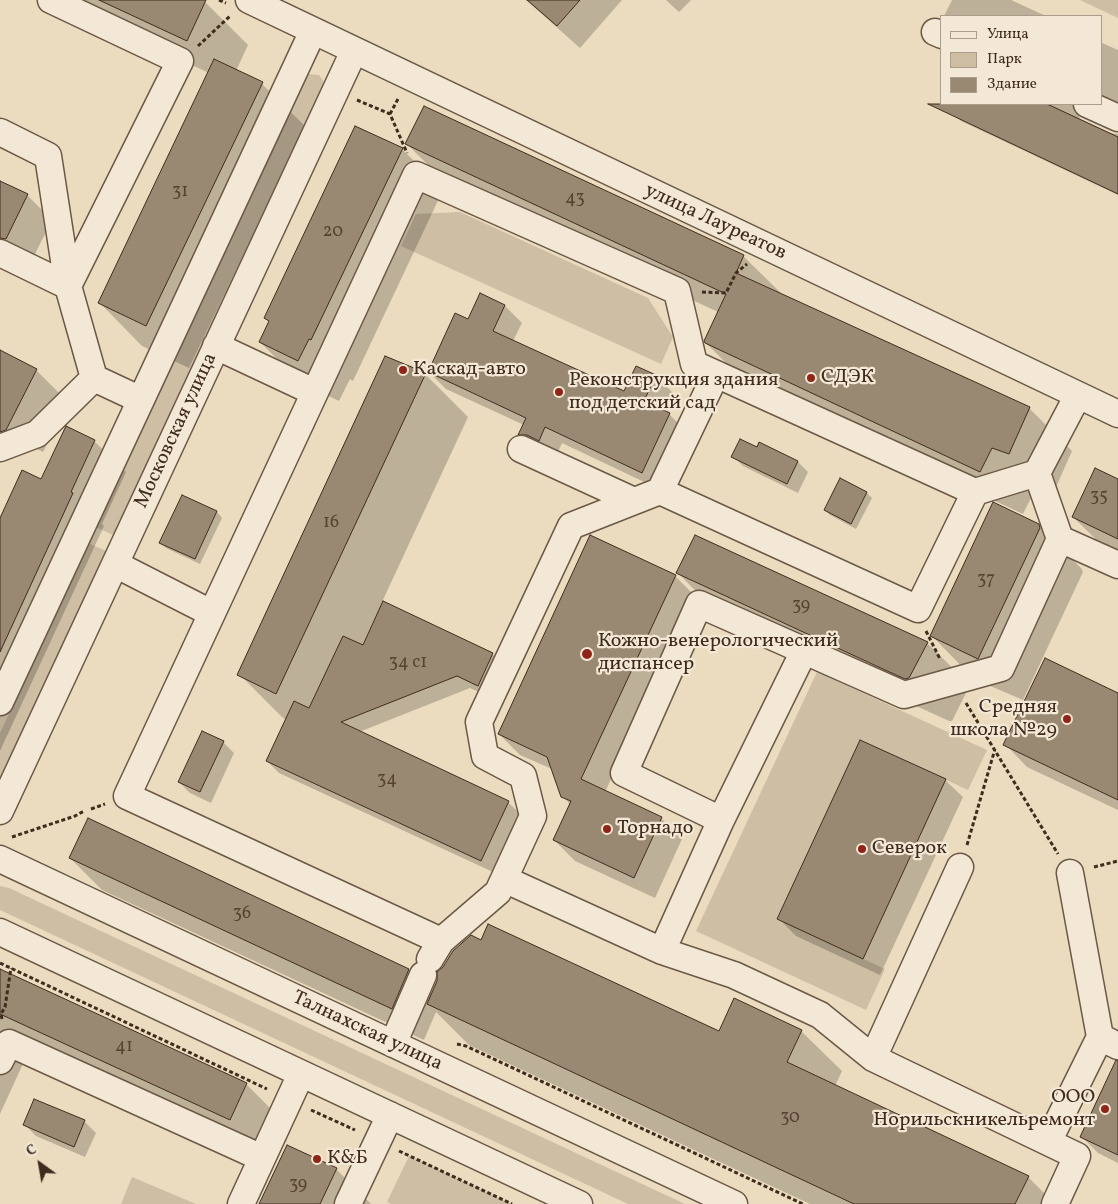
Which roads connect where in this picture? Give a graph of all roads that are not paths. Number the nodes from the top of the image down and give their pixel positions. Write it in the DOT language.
graph roads {
  1 [pos="51,0"];
  2 [pos="294,0"];
  3 [pos="240,8"];
  4 [pos="313,31"];
  5 [pos="354,51"];
  6 [pos="1089,105"];
  7 [pos="1118,118"];
  8 [pos="0,132"];
  9 [pos="0,253"];
  10 [pos="68,286"];
  11 [pos="216,346"];
  12 [pos="716,374"];
  13 [pos="94,378"];
  14 [pos="314,392"];
  15 [pos="1078,395"];
  16 [pos="141,400"];
  17 [pos="1118,414"];
  18 [pos="2,448"];
  19 [pos="521,449"];
  20 [pos="1037,472"];
  21 [pos="660,491"];
  22 [pos="975,492"];
  23 [pos="634,501"];
  24 [pos="1060,539"];
  25 [pos="115,564"];
  26 [pos="1118,565"];
  27 [pos="211,613"];
  28 [pos="804,651"];
  29 [pos="0,702"];
  30 [pos="0,811"];
  31 [pos="721,820"];
  32 [pos="4,849"];
  33 [pos="960,867"];
  34 [pos="1070,874"];
  35 [pos="504,879"];
  36 [pos="0,932"];
  37 [pos="662,951"];
  38 [pos="431,958"];
  39 [pos="1109,1041"];
  40 [pos="393,1044"];
  41 [pos="873,1058"];
  42 [pos="0,1061"];
  43 [pos="301,1074"];
  44 [pos="390,1115"];
  45 [pos="1048,1142"];
  46 [pos="262,1158"];
  47 [pos="241,1204"];
  48 [pos="348,1204"];
  49 [pos="579,1204"];
  50 [pos="734,1204"];
  51 [pos="1055,1204"];
  1 -- 10 [label="street"];
  2 -- 4 [label="street"];
  3 -- 4 [label="street, улица Лауреатов"];
  4 -- 5 [label="street, улица Лауреатов"];
  4 -- 16 [label="street"];
  5 -- 11 [label="street, Московская улица"];
  5 -- 15 [label="street, улица Лауреатов"];
  6 -- 7 [label="street"];
  8 -- 10 [label="street"];
  9 -- 10 [label="street"];
  10 -- 13 [label="street"];
  11 -- 14 [label="street"];
  11 -- 25 [label="street, Московская улица"];
  12 -- 14 [label="street"];
  12 -- 21 [label="street"];
  12 -- 22 [label="street"];
  13 -- 16 [label="street"];
  13 -- 18 [label="street"];
  14 -- 27 [label="street"];
  15 -- 17 [label="street, улица Лауреатов"];
  15 -- 20 [label="street"];
  16 -- 29 [label="street"];
  19 -- 23 [label="street"];
  20 -- 22 [label="street"];
  20 -- 24 [label="street"];
  21 -- 22 [label="street"];
  21 -- 23 [label="street"];
  23 -- 35 [label="street"];
  24 -- 26 [label="street"];
  24 -- 28 [label="street"];
  25 -- 27 [label="street"];
  25 -- 30 [label="street, Московская улица"];
  27 -- 38 [label="street"];
  28 -- 31 [label="street"];
  28 -- 31 [label="street"];
  31 -- 37 [label="street"];
  32 -- 40 [label="street, Талнахская улица"];
  33 -- 41 [label="street"];
  34 -- 39 [label="street"];
  35 -- 37 [label="street"];
  35 -- 38 [label="street"];
  36 -- 43 [label="street"];
  37 -- 41 [label="street"];
  38 -- 40 [label="street"];
  39 -- 45 [label="street"];
  40 -- 50 [label="street, Талнахская улица"];
  41 -- 45 [label="street"];
  42 -- 46 [label="street"];
  43 -- 44 [label="street"];
  43 -- 46 [label="street"];
  44 -- 48 [label="street"];
  44 -- 49 [label="street"];
  45 -- 51 [label="street"];
  46 -- 47 [label="street"];
}
